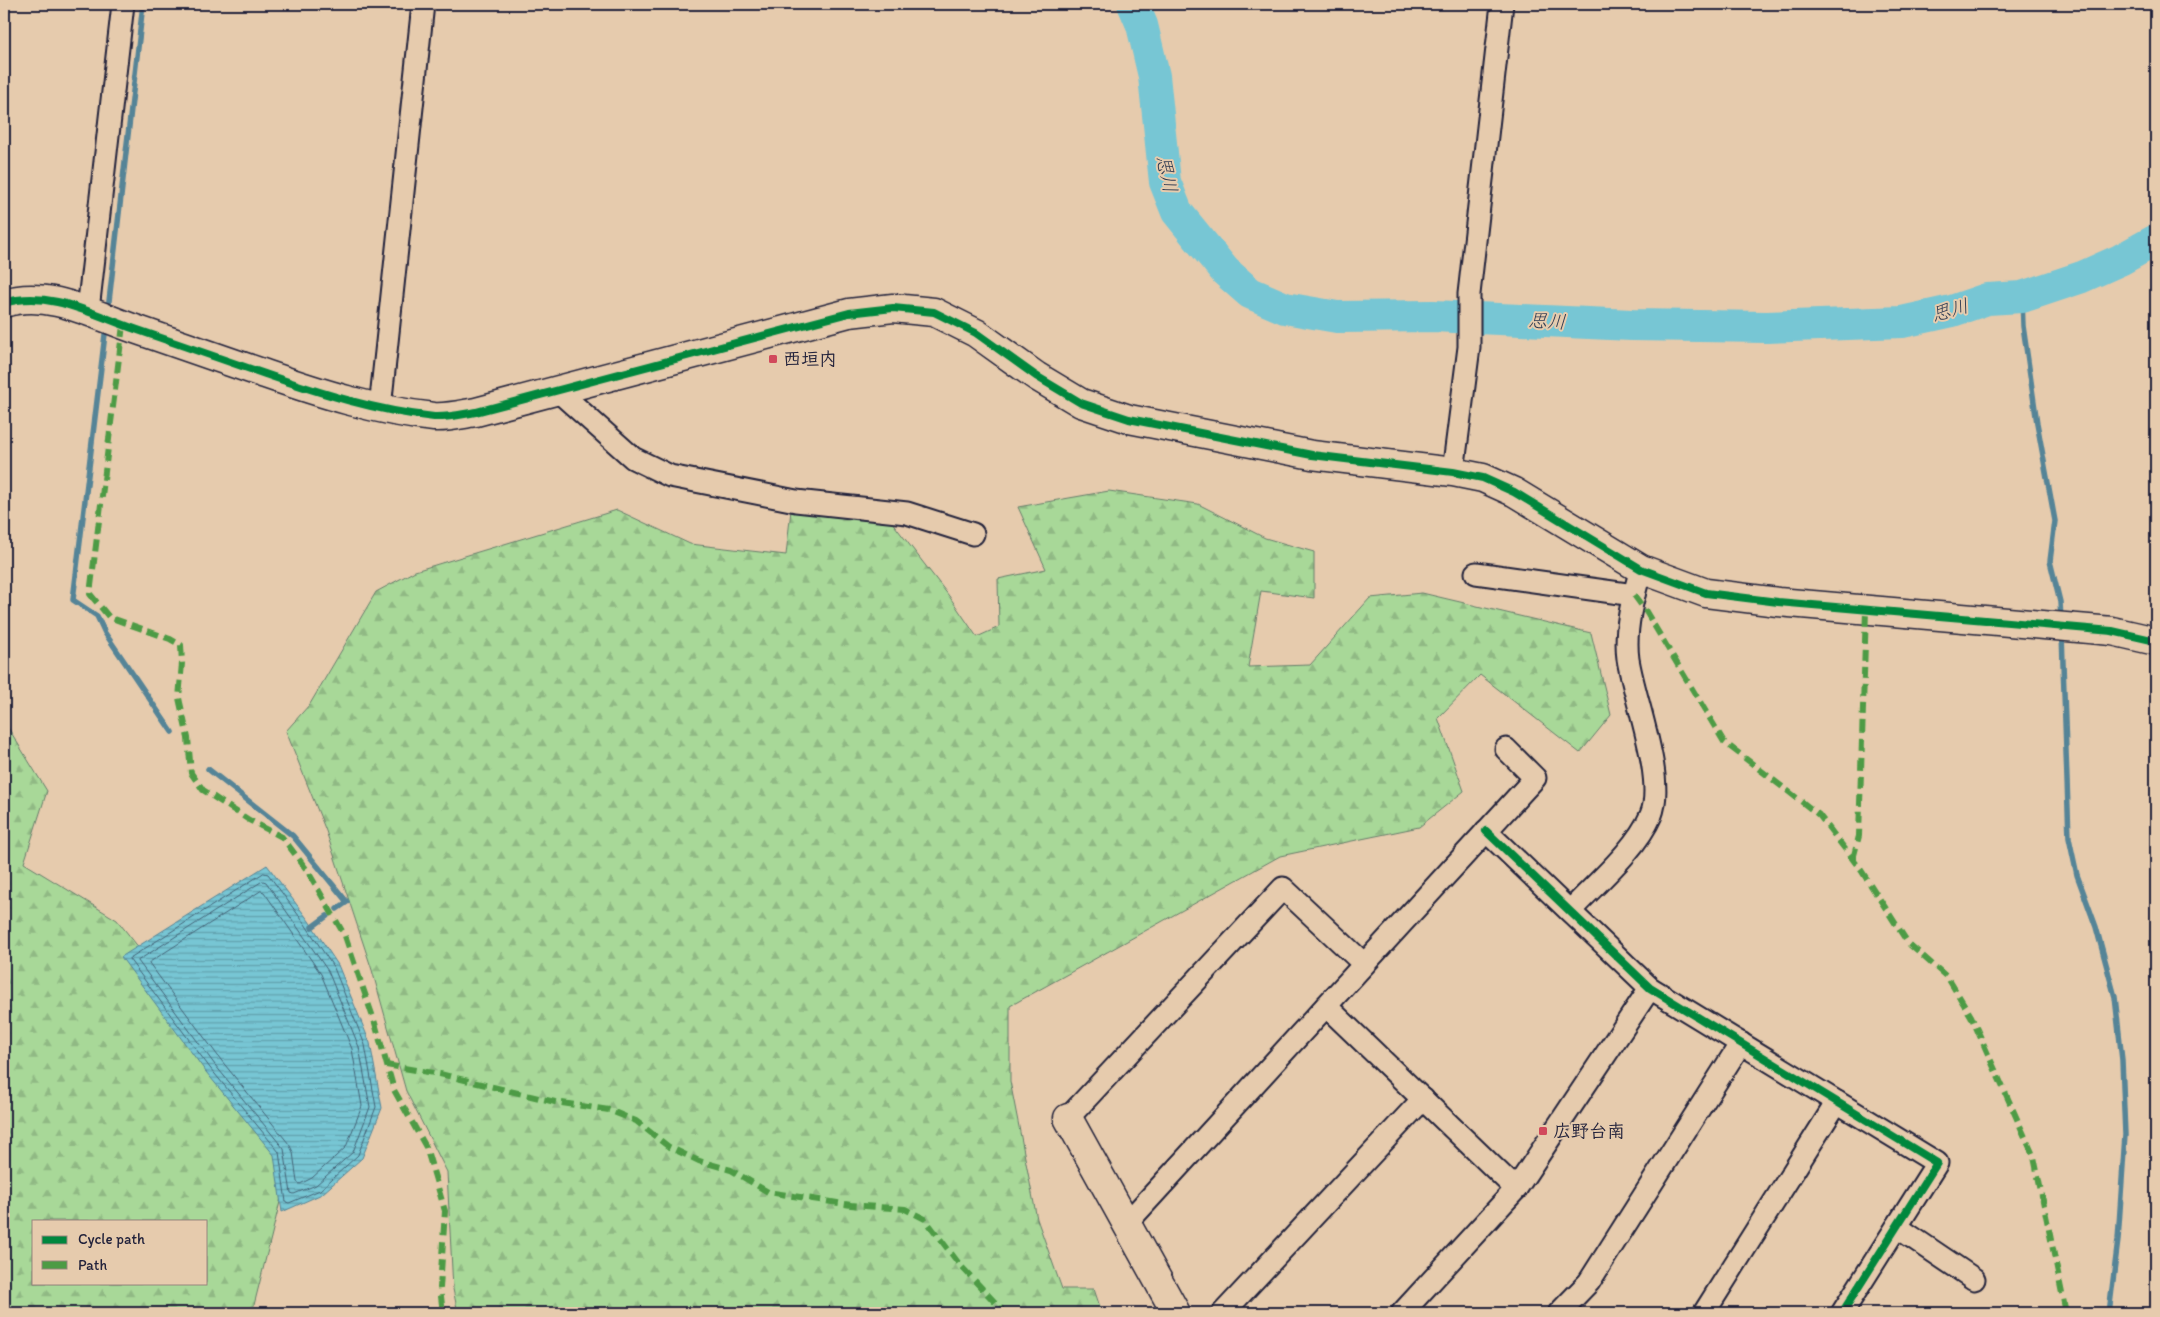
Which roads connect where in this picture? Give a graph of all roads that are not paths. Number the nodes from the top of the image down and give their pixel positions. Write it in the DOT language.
graph roads {
  1 [pos="123,4"];
  2 [pos="423,4"];
  3 [pos="1502,4"];
  4 [pos="4,303"];
  5 [pos="88,310"];
  6 [pos="558,390"];
  7 [pos="380,408"];
  8 [pos="1453,472"];
  9 [pos="973,534"];
  10 [pos="1641,569"];
  11 [pos="1476,573"];
  12 [pos="1634,595"];
  13 [pos="2156,641"];
  14 [pos="1506,749"];
  15 [pos="1486,831"];
  16 [pos="1570,911"];
  17 [pos="1364,964"];
  18 [pos="1650,988"];
  19 [pos="1326,1006"];
  20 [pos="1741,1043"];
  21 [pos="1423,1099"];
  22 [pos="1837,1102"];
  23 [pos="1068,1118"];
  24 [pos="1516,1189"];
  25 [pos="1127,1223"];
  26 [pos="1897,1227"];
  27 [pos="1974,1279"];
  28 [pos="1176,1313"];
  29 [pos="1223,1313"];
  30 [pos="1402,1313"];
  31 [pos="1559,1313"];
  32 [pos="1704,1313"];
  33 [pos="1842,1313"];
  1 -- 5 [label="street"];
  2 -- 7 [label="street"];
  3 -- 8 [label="street"];
  4 -- 5 [label="street"];
  5 -- 7 [label="street"];
  6 -- 7 [label="street"];
  6 -- 8 [label="street"];
  6 -- 9 [label="street"];
  8 -- 10 [label="street"];
  10 -- 12 [label="street"];
  10 -- 13 [label="street"];
  11 -- 12 [label="street"];
  12 -- 16 [label="street"];
  14 -- 15 [label="street"];
  15 -- 16 [label="street"];
  15 -- 17 [label="street"];
  16 -- 18 [label="street"];
  17 -- 19 [label="street"];
  17 -- 23 [label="street"];
  18 -- 20 [label="street"];
  18 -- 24 [label="street"];
  19 -- 21 [label="street"];
  19 -- 25 [label="street"];
  20 -- 22 [label="street"];
  20 -- 31 [label="street"];
  21 -- 24 [label="street"];
  21 -- 29 [label="street"];
  22 -- 26 [label="street"];
  22 -- 32 [label="street"];
  23 -- 25 [label="street"];
  24 -- 30 [label="street"];
  25 -- 28 [label="street"];
  26 -- 27 [label="street"];
  26 -- 33 [label="street"];
}
